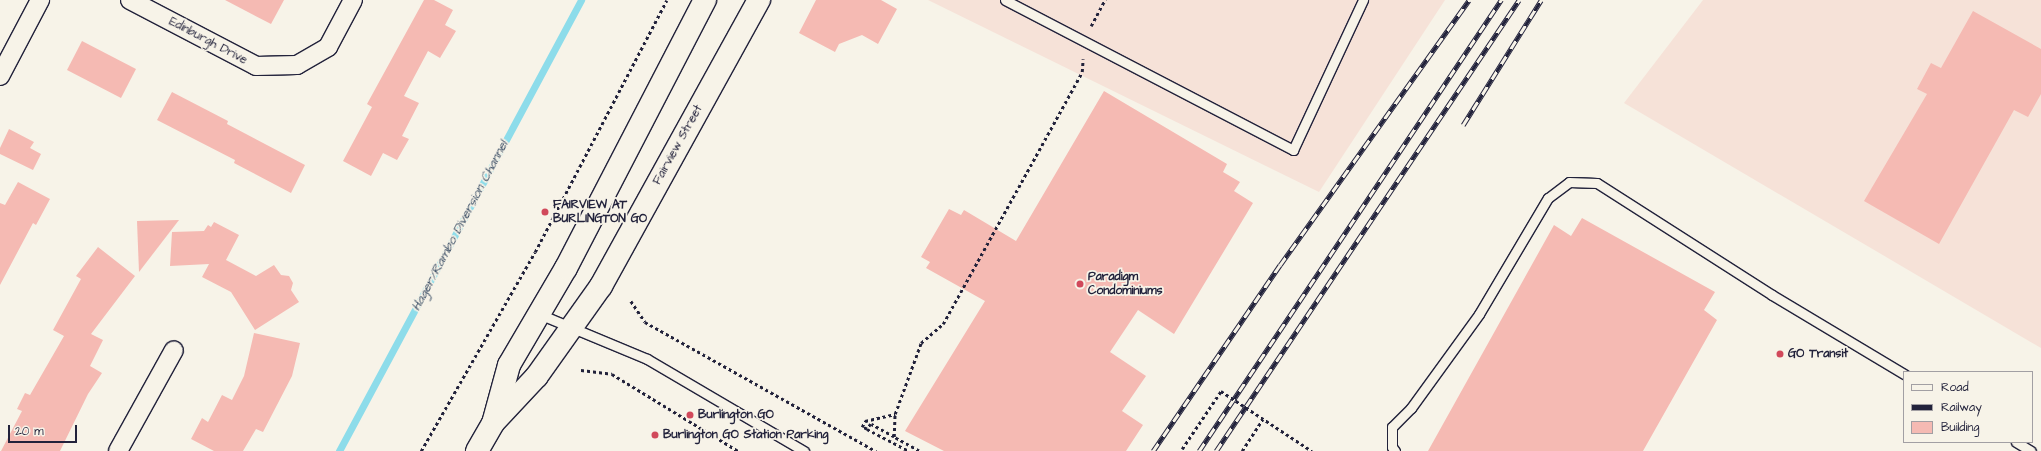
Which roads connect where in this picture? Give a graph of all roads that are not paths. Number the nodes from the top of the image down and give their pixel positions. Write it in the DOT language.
graph roads {
  1 [pos="40,0"];
  2 [pos="130,0"];
  3 [pos="353,0"];
  4 [pos="705,0"];
  5 [pos="760,0"];
  6 [pos="1005,0"];
  7 [pos="1363,0"];
  8 [pos="0,76"];
  9 [pos="538,314"];
  10 [pos="571,327"];
  11 [pos="174,350"];
  12 [pos="1903,373"];
  13 [pos="493,423"];
  14 [pos="2018,443"];
  15 [pos="118,451"];
  16 [pos="477,451"];
  17 [pos="804,451"];
  18 [pos="1395,451"];
  19 [pos="2031,451"];
  1 -- 8 [label="street"];
  2 -- 3 [label="street, Edinburgh Drive"];
  4 -- 9 [label="main road, Fairview Street"];
  5 -- 10 [label="main road, Fairview Street"];
  6 -- 7 [label="lane"];
  9 -- 10 [label="lane"];
  9 -- 13 [label="main road, Fairview Street"];
  10 -- 13 [label="main road, Fairview Street"];
  10 -- 17 [label="lane"];
  11 -- 15 [label="street"];
  12 -- 18 [label="lane"];
  13 -- 16 [label="main road, Fairview Street"];
  14 -- 19 [label="lane"];
}
